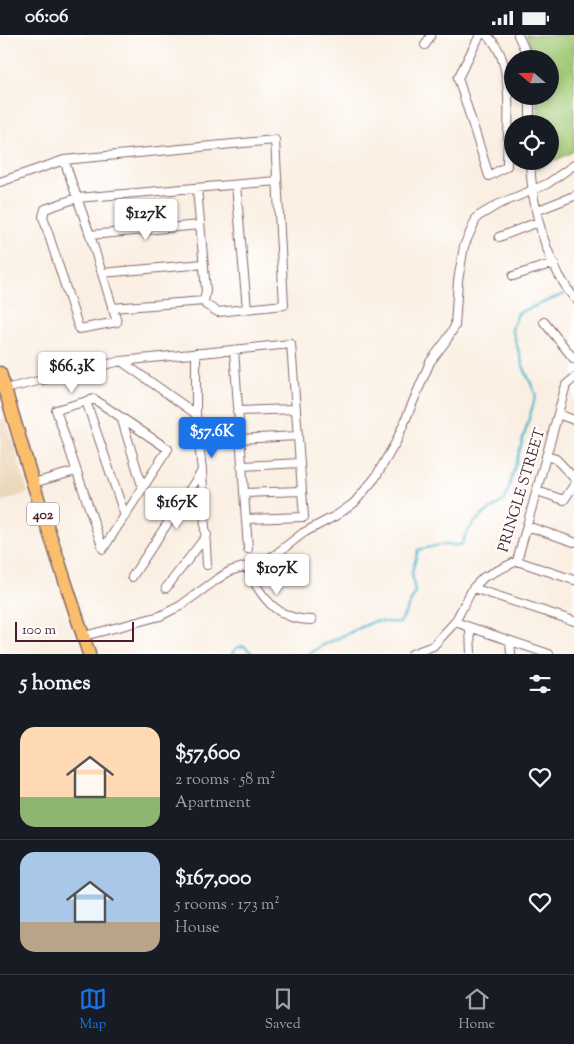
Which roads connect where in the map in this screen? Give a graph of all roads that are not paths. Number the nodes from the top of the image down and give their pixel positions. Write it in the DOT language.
graph roads {
  1 [pos="431,35"];
  2 [pos="480,35"];
  3 [pos="486,35"];
  4 [pos="518,35"];
  5 [pos="425,45"];
  6 [pos="525,50"];
  7 [pos="64,160"];
  8 [pos="574,165"];
  9 [pos="531,170"];
  10 [pos="277,181"];
  11 [pos="0,182"];
  12 [pos="236,185"];
  13 [pos="197,188"];
  14 [pos="533,191"];
  15 [pos="574,196"];
  16 [pos="77,198"];
  17 [pos="536,211"];
  18 [pos="538,222"];
  19 [pos="200,225"];
  20 [pos="90,235"];
  21 [pos="499,237"];
  22 [pos="554,263"];
  23 [pos="204,264"];
  24 [pos="102,273"];
  25 [pos="513,276"];
  26 [pos="574,298"];
  27 [pos="204,301"];
  28 [pos="112,308"];
  29 [pos="247,309"];
  30 [pos="544,322"];
  31 [pos="234,350"];
  32 [pos="196,353"];
  33 [pos="574,359"];
  34 [pos="121,361"];
  35 [pos="0,373"];
  36 [pos="574,378"];
  37 [pos="5,389"];
  38 [pos="86,401"];
  39 [pos="296,409"];
  40 [pos="237,411"];
  41 [pos="196,414"];
  42 [pos="558,414"];
  43 [pos="121,417"];
  44 [pos="574,420"];
  45 [pos="298,436"];
  46 [pos="239,439"];
  47 [pos="546,456"];
  48 [pos="300,463"];
  49 [pos="241,466"];
  50 [pos="76,471"];
  51 [pos="202,471"];
  52 [pos="574,478"];
  53 [pos="33,483"];
  54 [pos="574,485"];
  55 [pos="143,489"];
  56 [pos="302,491"];
  57 [pos="536,491"];
  58 [pos="244,493"];
  59 [pos="125,516"];
  60 [pos="246,519"];
  61 [pos="527,526"];
  62 [pos="207,535"];
  63 [pos="574,542"];
  64 [pos="248,549"];
  65 [pos="517,561"];
  66 [pos="207,565"];
  67 [pos="247,567"];
  68 [pos="132,577"];
  69 [pos="574,580"];
  70 [pos="166,587"];
  71 [pos="474,588"];
  72 [pos="312,620"];
  73 [pos="574,621"];
  74 [pos="455,622"];
  75 [pos="470,628"];
  76 [pos="84,637"];
  77 [pos="510,641"];
  78 [pos="433,650"];
  79 [pos="89,654"];
  80 [pos="412,654"];
  81 [pos="471,654"];
  82 [pos="510,654"];
  83 [pos="549,654"];
  1 -- 5 [label="street"];
  2 -- 3 [label="street"];
  4 -- 6 [label="street"];
  7 -- 10 [label="street"];
  7 -- 11 [label="street"];
  7 -- 16 [label="street"];
  8 -- 14 [label="street"];
  9 -- 14 [label="street"];
  10 -- 12 [label="street"];
  10 -- 29 [label="street"];
  12 -- 13 [label="street"];
  12 -- 29 [label="street"];
  13 -- 16 [label="street"];
  13 -- 19 [label="street"];
  14 -- 17 [label="street"];
  14 -- 67 [label="street"];
  15 -- 17 [label="street"];
  16 -- 20 [label="street"];
  16 -- 28 [label="street"];
  17 -- 18 [label="street"];
  18 -- 21 [label="street"];
  18 -- 22 [label="street"];
  19 -- 20 [label="street"];
  19 -- 23 [label="street"];
  20 -- 24 [label="street"];
  22 -- 25 [label="street"];
  22 -- 26 [label="street"];
  23 -- 24 [label="street"];
  23 -- 27 [label="street"];
  24 -- 28 [label="street"];
  27 -- 28 [label="street"];
  27 -- 29 [label="street"];
  30 -- 33 [label="street"];
  31 -- 32 [label="street"];
  31 -- 39 [label="street"];
  31 -- 40 [label="street"];
  32 -- 34 [label="street"];
  32 -- 41 [label="street"];
  34 -- 37 [label="street"];
  34 -- 41 [label="street"];
  35 -- 37 [label="main road, 402"];
  36 -- 42 [label="street, PRINGLE STREET"];
  37 -- 53 [label="main road, 402"];
  38 -- 43 [label="street"];
  38 -- 50 [label="street"];
  38 -- 59 [label="street"];
  39 -- 40 [label="street"];
  39 -- 45 [label="street"];
  40 -- 46 [label="street"];
  41 -- 51 [label="street"];
  42 -- 44 [label="street"];
  42 -- 47 [label="street, PRINGLE STREET"];
  43 -- 55 [label="street"];
  43 -- 55 [label="street"];
  45 -- 46 [label="street"];
  45 -- 48 [label="street"];
  46 -- 49 [label="street"];
  47 -- 52 [label="street"];
  47 -- 57 [label="street, PRINGLE STREET"];
  48 -- 49 [label="street"];
  48 -- 56 [label="street"];
  49 -- 58 [label="street"];
  50 -- 53 [label="street"];
  50 -- 59 [label="street"];
  51 -- 62 [label="street"];
  51 -- 68 [label="street"];
  53 -- 76 [label="main road, 402"];
  54 -- 57 [label="street"];
  55 -- 59 [label="street"];
  56 -- 58 [label="street"];
  56 -- 60 [label="street"];
  57 -- 61 [label="street, PRINGLE STREET"];
  58 -- 60 [label="street"];
  60 -- 64 [label="street"];
  61 -- 63 [label="street"];
  61 -- 65 [label="street, PRINGLE STREET"];
  62 -- 66 [label="street"];
  62 -- 70 [label="street"];
  65 -- 69 [label="street"];
  65 -- 71 [label="street, PRINGLE STREET"];
  67 -- 72 [label="street"];
  67 -- 76 [label="street"];
  71 -- 73 [label="street"];
  71 -- 74 [label="street, PRINGLE STREET"];
  74 -- 75 [label="street"];
  74 -- 78 [label="street, PRINGLE STREET"];
  75 -- 77 [label="street"];
  75 -- 81 [label="street"];
  76 -- 79 [label="main road, 402"];
  77 -- 82 [label="street"];
  77 -- 83 [label="street"];
  78 -- 80 [label="street, PRINGLE STREET"];
}
